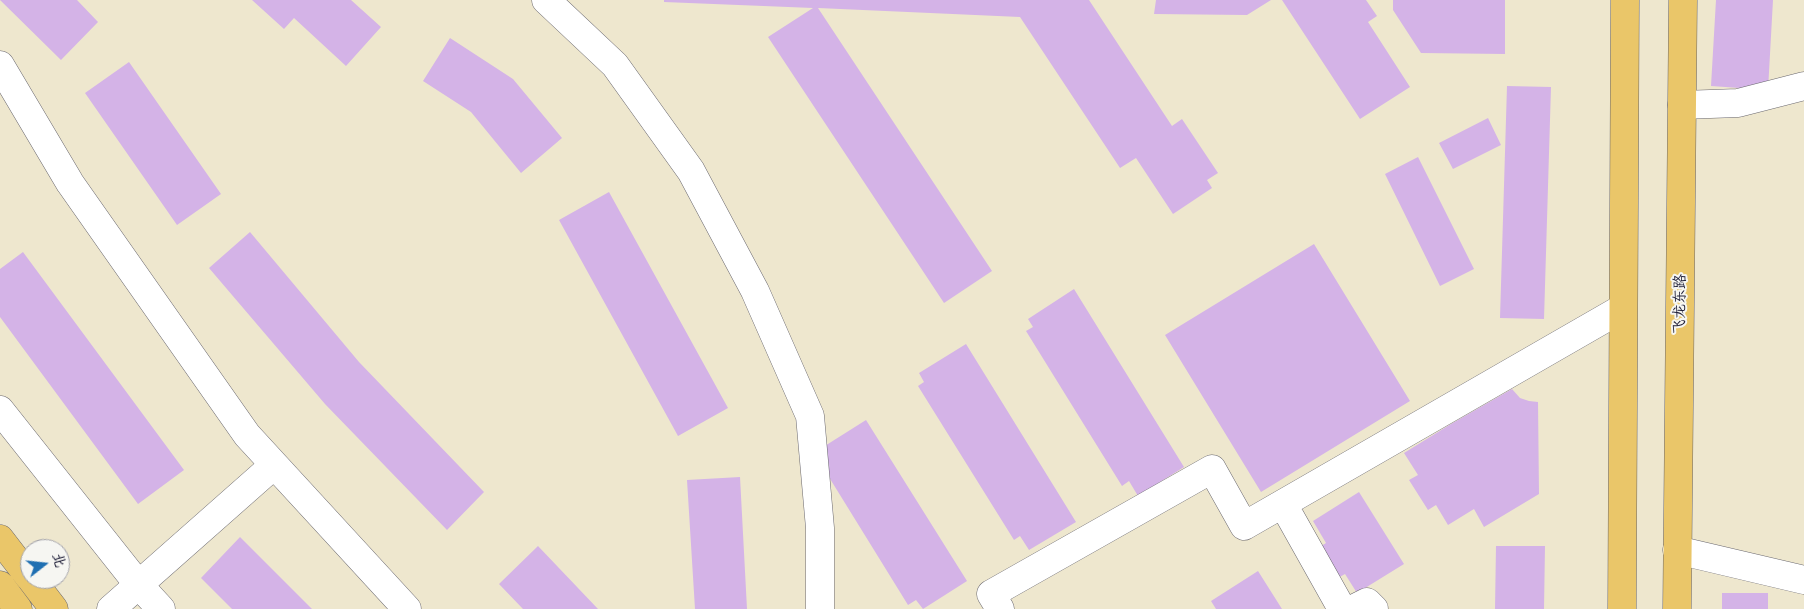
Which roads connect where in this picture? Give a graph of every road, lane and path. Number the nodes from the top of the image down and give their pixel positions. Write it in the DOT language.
graph roads {
  1 [pos="546,0"];
  2 [pos="1625,0"];
  3 [pos="1683,0"];
  4 [pos="0,65"];
  5 [pos="1804,86"];
  6 [pos="1682,105"];
  7 [pos="1623,308"];
  8 [pos="0,410"];
  9 [pos="274,464"];
  10 [pos="1283,504"];
  11 [pos="0,539"];
  12 [pos="1677,550"];
  13 [pos="20,565"];
  14 [pos="1804,580"];
  15 [pos="138,584"];
  16 [pos="0,585"];
  17 [pos="39,589"];
  18 [pos="18,609"];
  19 [pos="54,609"];
  20 [pos="110,609"];
  21 [pos="161,609"];
  22 [pos="407,609"];
  23 [pos="820,609"];
  24 [pos="1000,609"];
  25 [pos="1342,609"];
  26 [pos="1353,609"];
  27 [pos="1374,609"];
  28 [pos="1622,609"];
  29 [pos="1677,609"];
  1 -- 23 [label="lane"];
  2 -- 7 [label="main road"];
  3 -- 6 [label="main road, 飞龙东路"];
  4 -- 9 [label="lane"];
  5 -- 6 [label="lane"];
  6 -- 12 [label="main road, 飞龙东路"];
  7 -- 10 [label="lane"];
  7 -- 28 [label="main road"];
  8 -- 15 [label="lane"];
  9 -- 15 [label="lane"];
  9 -- 22 [label="lane"];
  10 -- 24 [label="lane"];
  10 -- 25 [label="lane"];
  11 -- 13 [label="main road"];
  12 -- 14 [label="lane"];
  12 -- 29 [label="main road, 飞龙东路"];
  15 -- 20 [label="lane"];
  15 -- 21 [label="lane"];
  16 -- 18 [label="main road"];
  17 -- 19 [label="main road"];
  26 -- 27 [label="lane"];
}
